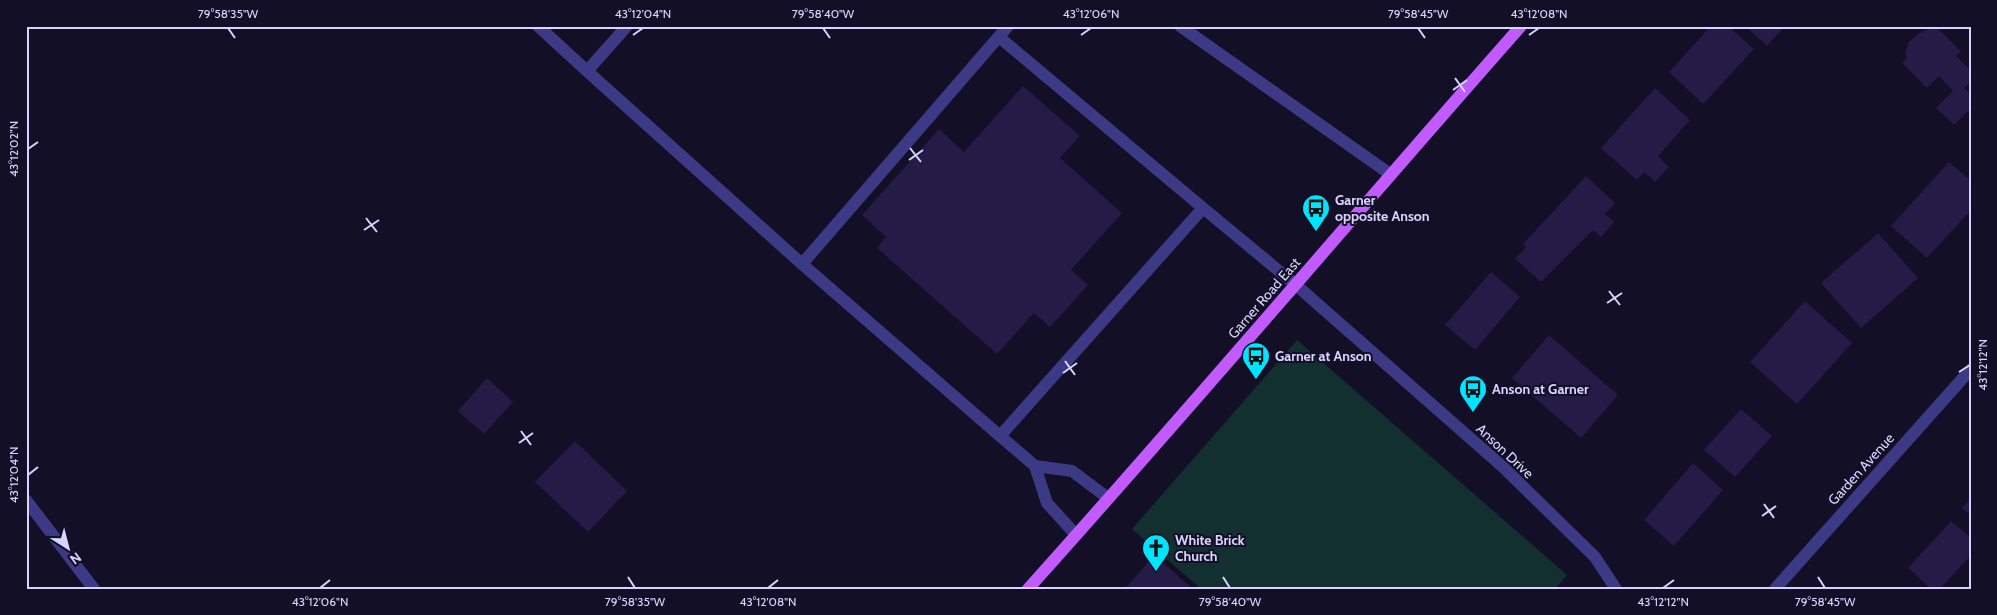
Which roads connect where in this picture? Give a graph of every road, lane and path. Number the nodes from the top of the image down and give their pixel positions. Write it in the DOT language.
graph roads {
  1 [pos="538,26"];
  2 [pos="627,26"];
  3 [pos="1008,26"];
  4 [pos="1180,26"];
  5 [pos="1521,26"];
  6 [pos="1000,37"];
  7 [pos="587,71"];
  8 [pos="1390,174"];
  9 [pos="1203,208"];
  10 [pos="802,264"];
  11 [pos="1296,285"];
  12 [pos="1971,368"];
  13 [pos="1000,436"];
  14 [pos="1035,466"];
  15 [pos="1108,498"];
  16 [pos="26,500"];
  17 [pos="1076,535"];
  18 [pos="94,589"];
  19 [pos="1028,589"];
  20 [pos="1616,589"];
  21 [pos="1775,589"];
  1 -- 7 [label="street"];
  2 -- 7 [label="street"];
  3 -- 6 [label="street"];
  4 -- 8 [label="street"];
  5 -- 8 [label="main road, Garner Road East"];
  6 -- 9 [label="street, Anson Drive"];
  6 -- 10 [label="street"];
  7 -- 10 [label="street"];
  8 -- 11 [label="main road, Garner Road East"];
  9 -- 11 [label="street, Anson Drive"];
  9 -- 13 [label="street"];
  10 -- 13 [label="street"];
  11 -- 15 [label="main road, Garner Road East"];
  11 -- 20 [label="street, Anson Drive"];
  12 -- 21 [label="street, Garden Avenue"];
  13 -- 14 [label="street"];
  14 -- 15 [label="street"];
  14 -- 17 [label="street"];
  15 -- 17 [label="main road, Garner Road East"];
  16 -- 18 [label="street"];
  17 -- 19 [label="main road, Garner Road East"];
}
